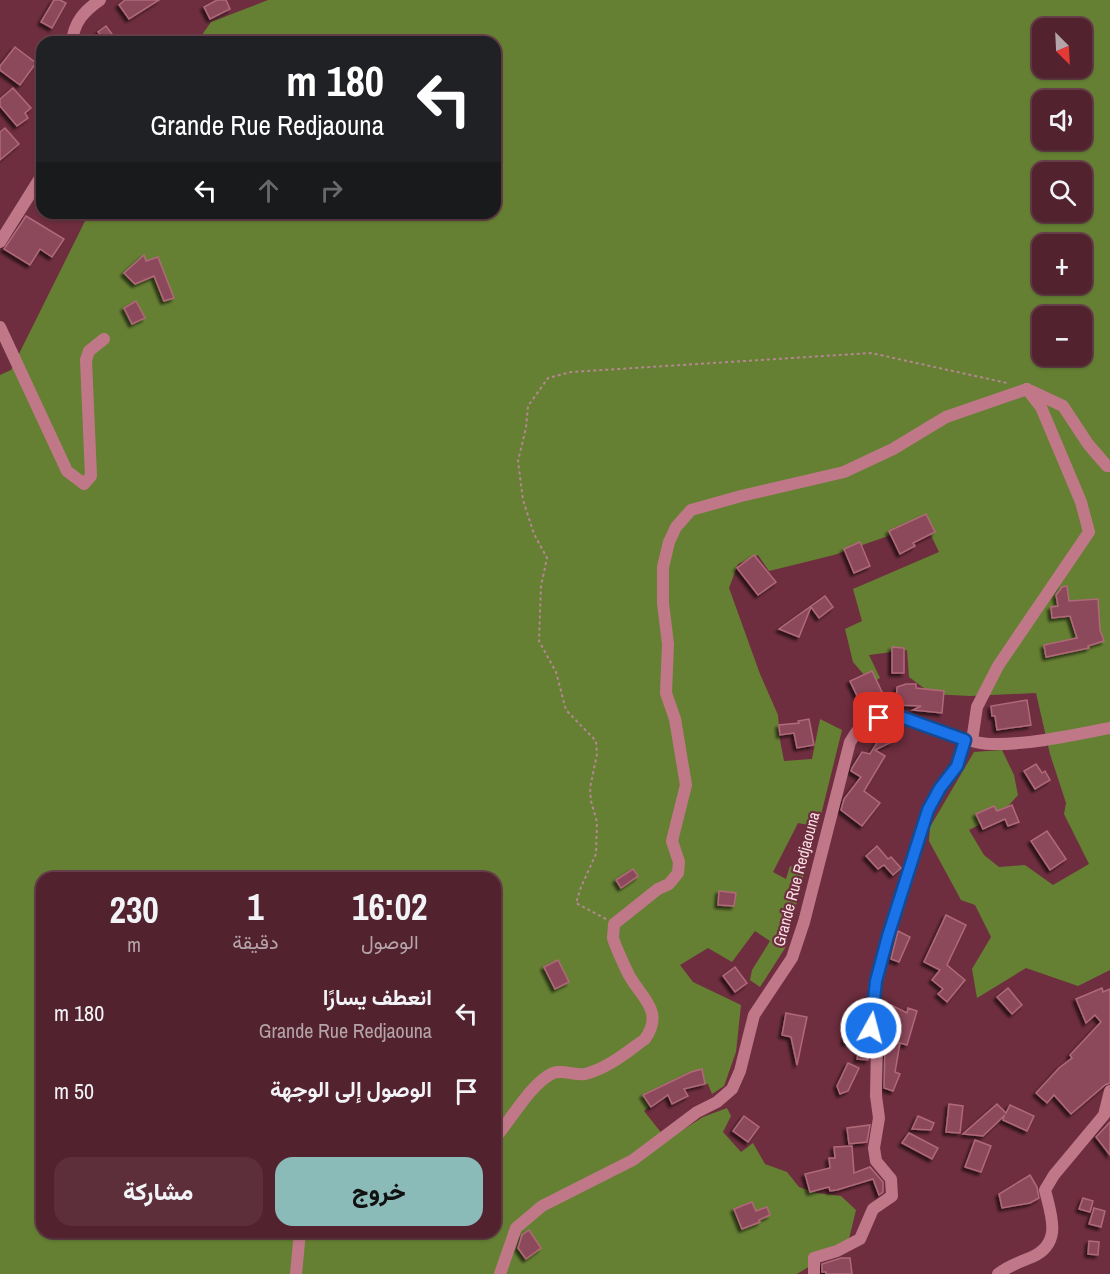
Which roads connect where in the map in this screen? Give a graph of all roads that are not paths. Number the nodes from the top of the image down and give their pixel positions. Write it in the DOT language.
graph roads {
  1 [pos="100,0"];
  2 [pos="73,36"];
  3 [pos="36,185"];
  4 [pos="0,242"];
  5 [pos="0,327"];
  6 [pos="104,339"];
  7 [pos="1027,389"];
  8 [pos="1110,466"];
  9 [pos="1110,728"];
  10 [pos="968,741"];
  11 [pos="1110,1091"];
  12 [pos="501,1130"];
  13 [pos="299,1238"];
  14 [pos="296,1274"];
  15 [pos="500,1274"];
  16 [pos="814,1274"];
  17 [pos="998,1274"];
  1 -- 2 [label="street"];
  3 -- 4 [label="street"];
  5 -- 6 [label="street"];
  7 -- 8 [label="street"];
  7 -- 10 [label="street"];
  7 -- 12 [label="street"];
  9 -- 10 [label="street, Grande Rue Redjaouna"];
  10 -- 15 [label="street, Grande Rue Redjaouna"];
  10 -- 16 [label="street"];
  11 -- 17 [label="street"];
  13 -- 14 [label="street"];
}
